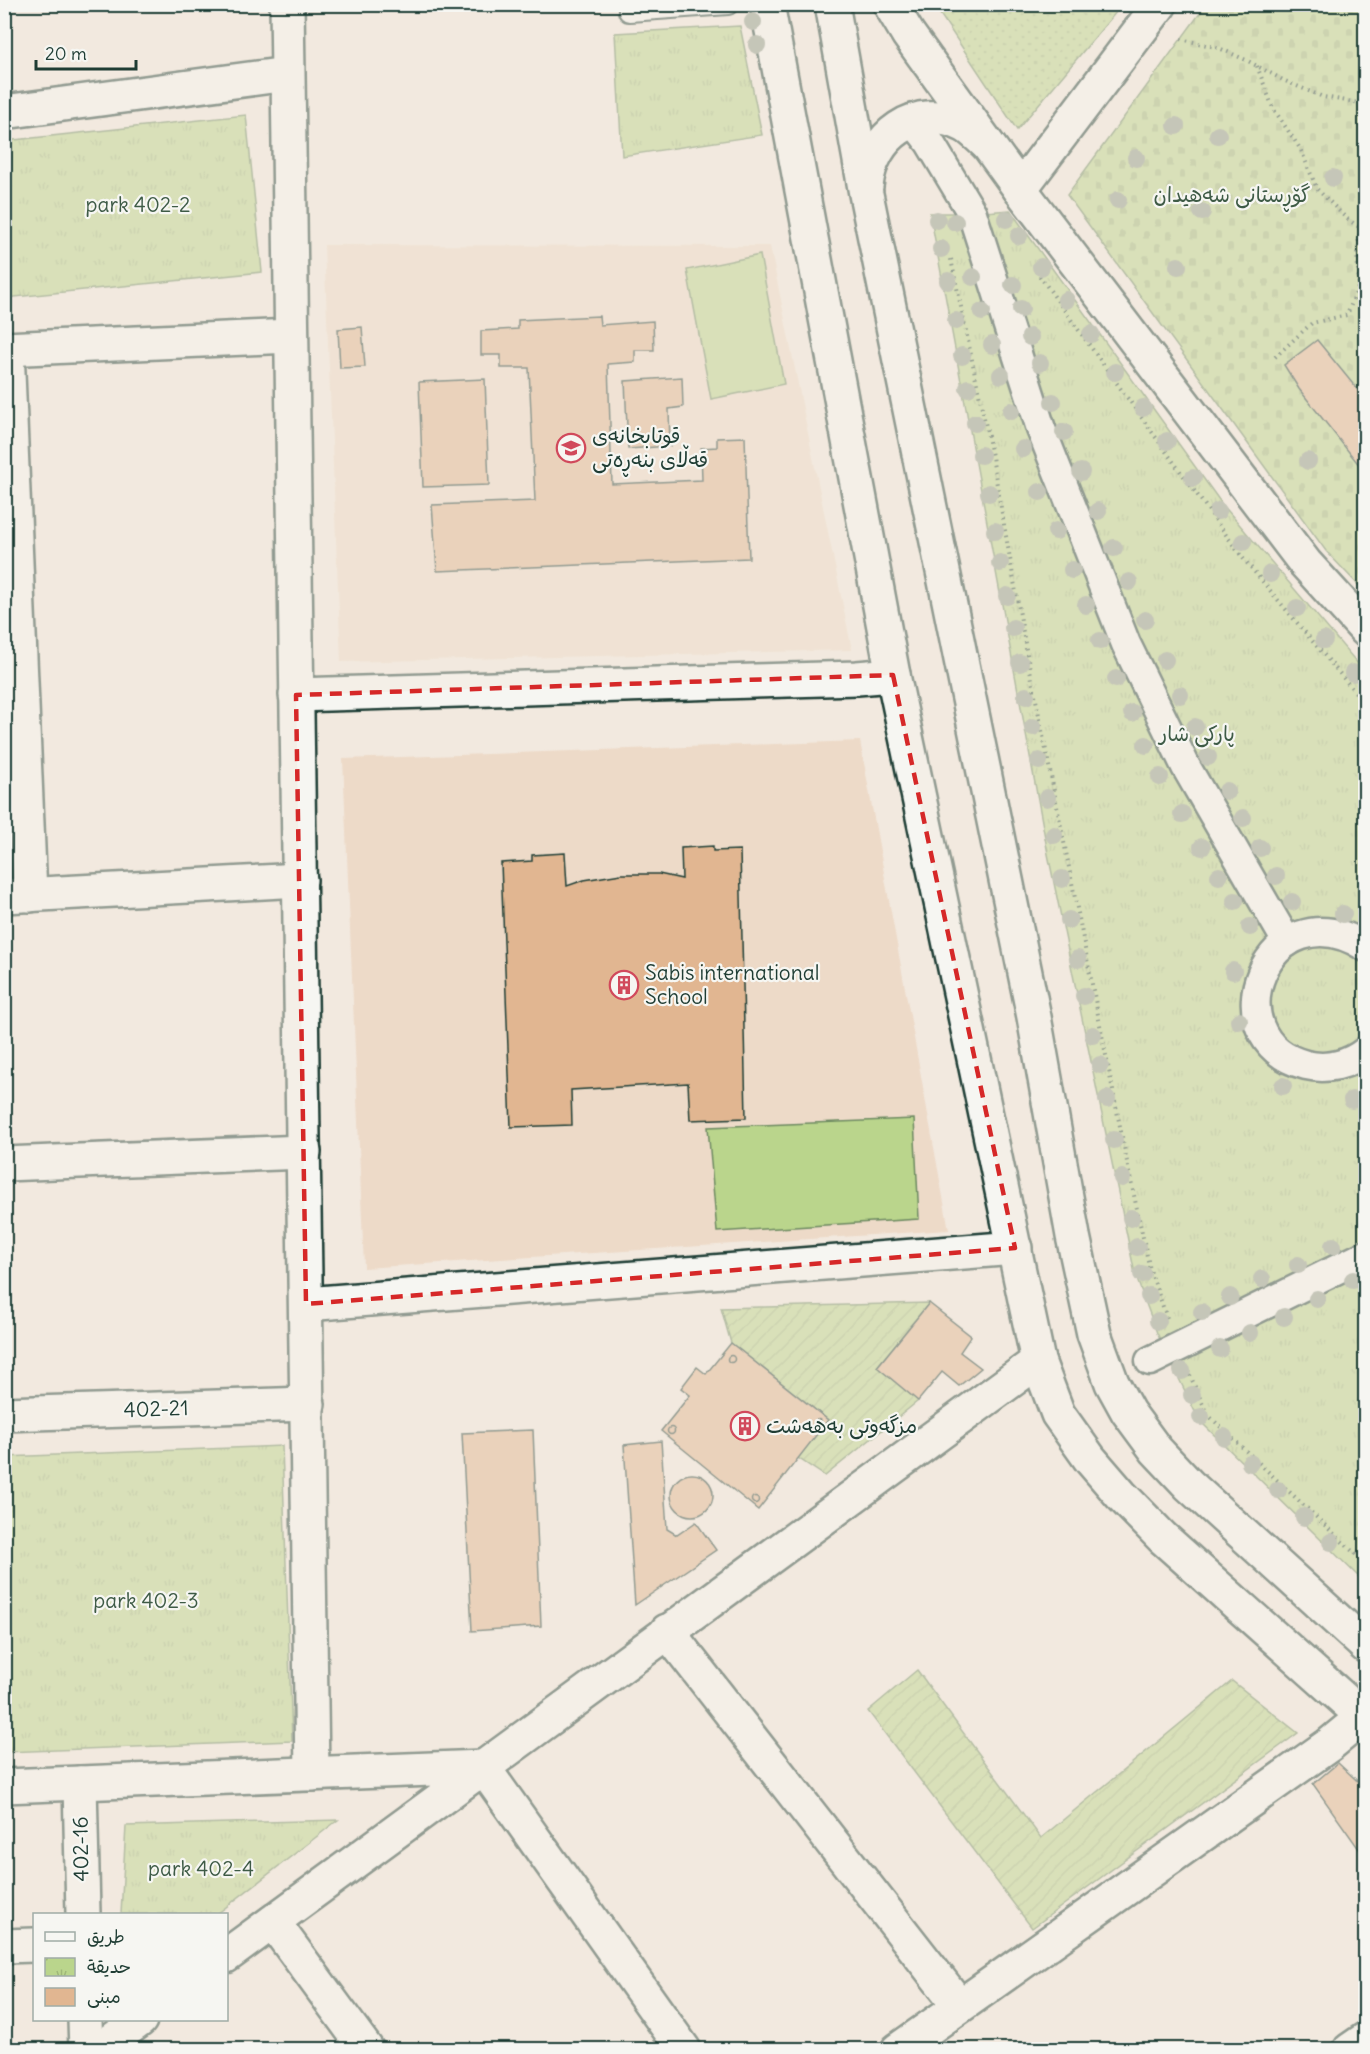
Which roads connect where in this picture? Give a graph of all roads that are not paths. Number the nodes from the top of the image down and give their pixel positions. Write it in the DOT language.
graph roads {
  1 [pos="287,4"];
  2 [pos="629,4"];
  3 [pos="728,4"];
  4 [pos="767,4"];
  5 [pos="832,4"];
  6 [pos="890,4"];
  7 [pos="1160,4"];
  8 [pos="287,74"];
  9 [pos="4,112"];
  10 [pos="913,121"];
  11 [pos="986,143"];
  12 [pos="865,188"];
  13 [pos="1020,189"];
  14 [pos="291,336"];
  15 [pos="6,349"];
  16 [pos="1365,630"];
  17 [pos="893,675"];
  18 [pos="296,695"];
  19 [pos="300,880"];
  20 [pos="17,895"];
  21 [pos="1287,942"];
  22 [pos="1365,947"];
  23 [pos="1362,1060"];
  24 [pos="304,1152"];
  25 [pos="4,1164"];
  26 [pos="1015,1248"];
  27 [pos="1365,1255"];
  28 [pos="306,1304"];
  29 [pos="1038,1361"];
  30 [pos="1150,1361"];
  31 [pos="308,1404"];
  32 [pos="4,1414"];
  33 [pos="667,1631"];
  34 [pos="1365,1646"];
  35 [pos="1364,1718"];
  36 [pos="483,1767"];
  37 [pos="312,1774"];
  38 [pos="80,1783"];
  39 [pos="4,1786"];
  40 [pos="83,1913"];
  41 [pos="273,1922"];
  42 [pos="33,1945"];
  43 [pos="4,1946"];
  44 [pos="228,1955"];
  45 [pos="959,2005"];
  46 [pos="85,2021"];
  47 [pos="137,2021"];
  48 [pos="1365,2039"];
  49 [pos="86,2049"];
  50 [pos="99,2049"];
  51 [pos="367,2049"];
  52 [pos="684,2049"];
  53 [pos="898,2049"];
  54 [pos="1350,2049"];
  1 -- 8 [label="street"];
  2 -- 3 [label="lane"];
  4 -- 17 [label="street"];
  5 -- 12 [label="street"];
  6 -- 11 [label="street"];
  7 -- 13 [label="street"];
  8 -- 9 [label="street"];
  8 -- 14 [label="street"];
  10 -- 11 [label="street"];
  10 -- 12 [label="street"];
  10 -- 21 [label="street"];
  11 -- 13 [label="street"];
  12 -- 34 [label="street"];
  13 -- 16 [label="street"];
  14 -- 15 [label="street"];
  14 -- 18 [label="street"];
  15 -- 20 [label="street"];
  17 -- 18 [label="street"];
  17 -- 26 [label="street"];
  18 -- 19 [label="street"];
  19 -- 20 [label="street"];
  19 -- 24 [label="street"];
  21 -- 22 [label="street"];
  21 -- 23 [label="street"];
  24 -- 25 [label="street"];
  24 -- 28 [label="street"];
  26 -- 28 [label="street"];
  26 -- 29 [label="street"];
  27 -- 30 [label="street"];
  28 -- 31 [label="street"];
  29 -- 33 [label="street"];
  29 -- 35 [label="street"];
  31 -- 32 [label="street, 402-21"];
  31 -- 37 [label="street"];
  33 -- 36 [label="street"];
  33 -- 45 [label="street"];
  35 -- 45 [label="street"];
  36 -- 37 [label="street"];
  36 -- 41 [label="street"];
  36 -- 52 [label="street"];
  37 -- 38 [label="street"];
  38 -- 39 [label="street"];
  38 -- 40 [label="street, 402-16"];
  41 -- 44 [label="street"];
  41 -- 51 [label="street"];
  42 -- 43 [label="street"];
  45 -- 53 [label="street"];
  46 -- 49 [label="street"];
  47 -- 50 [label="street"];
  48 -- 54 [label="street"];
}
